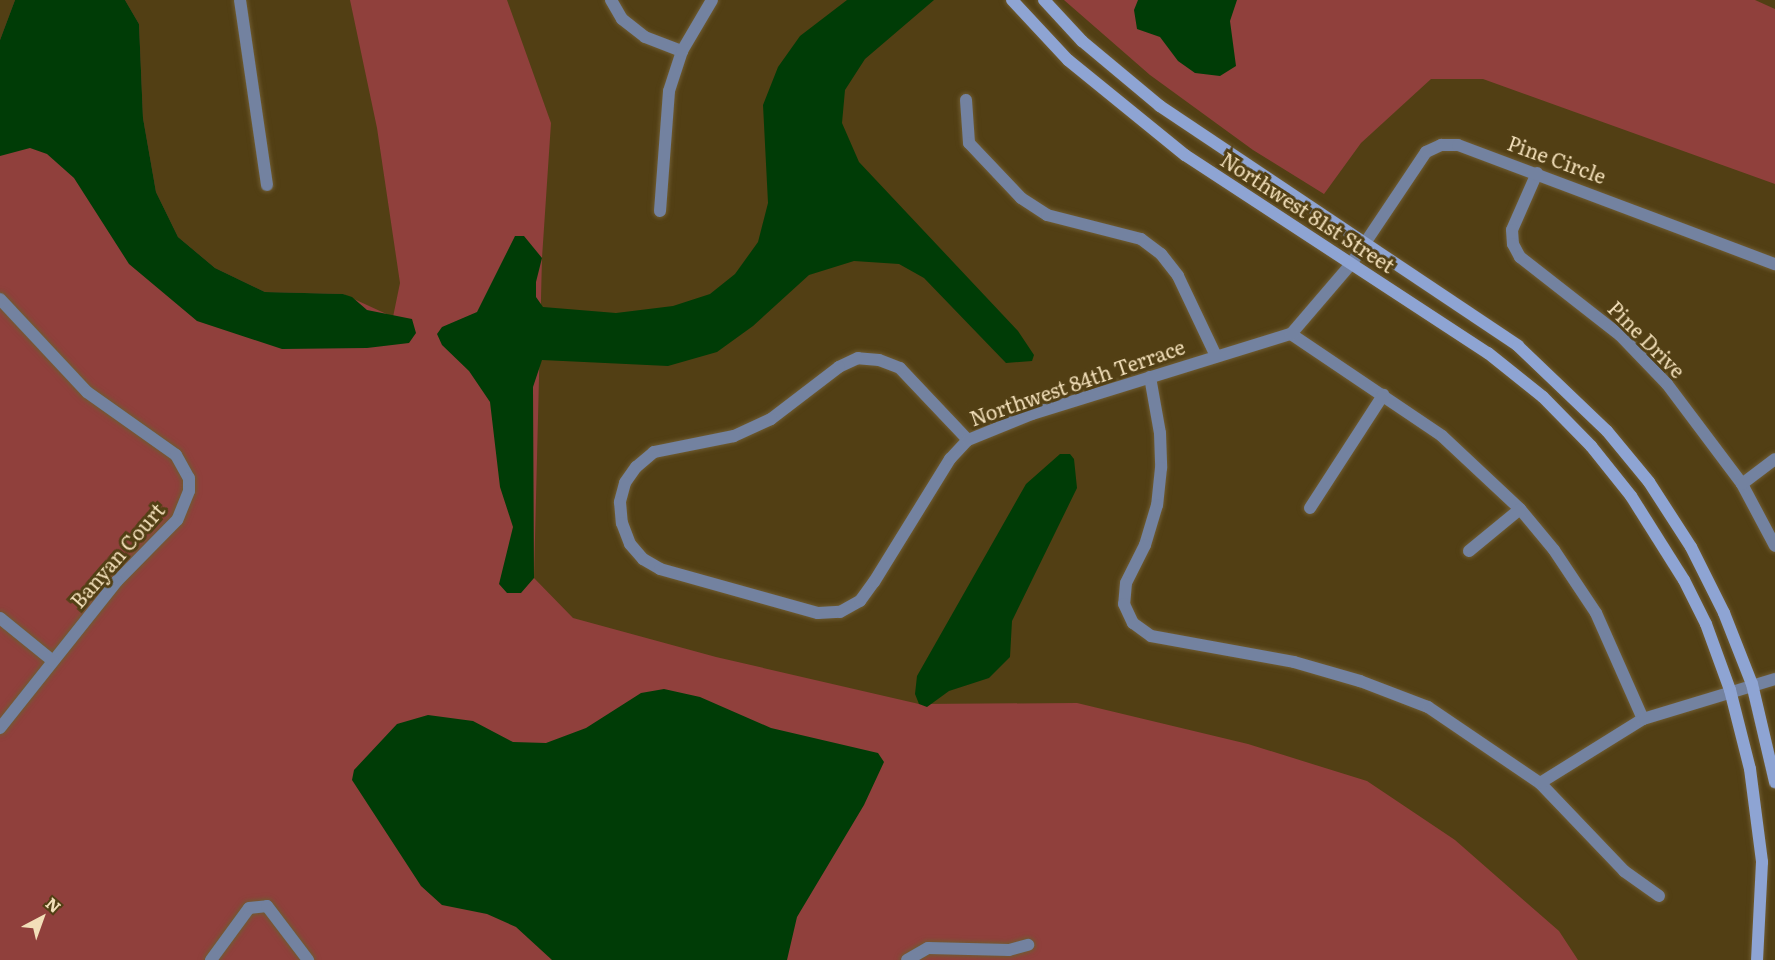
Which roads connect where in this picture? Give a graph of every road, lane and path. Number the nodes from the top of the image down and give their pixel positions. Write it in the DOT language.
graph roads {
  1 [pos="240,0"];
  2 [pos="611,0"];
  3 [pos="712,0"];
  4 [pos="1012,0"];
  5 [pos="1044,0"];
  6 [pos="682,51"];
  7 [pos="966,100"];
  8 [pos="1537,173"];
  9 [pos="267,185"];
  10 [pos="660,211"];
  11 [pos="1365,243"];
  12 [pos="1352,264"];
  13 [pos="1775,264"];
  14 [pos="0,299"];
  15 [pos="1291,334"];
  16 [pos="1216,356"];
  17 [pos="1150,376"];
  18 [pos="1383,395"];
  19 [pos="968,440"];
  20 [pos="1775,459"];
  21 [pos="1742,484"];
  22 [pos="1310,508"];
  23 [pos="1520,509"];
  24 [pos="1775,546"];
  25 [pos="1469,551"];
  26 [pos="0,618"];
  27 [pos="53,661"];
  28 [pos="1775,679"];
  29 [pos="1752,684"];
  30 [pos="1730,690"];
  31 [pos="1643,719"];
  32 [pos="0,728"];
  33 [pos="1775,782"];
  34 [pos="1540,783"];
  35 [pos="1659,896"];
  36 [pos="1028,945"];
  37 [pos="211,960"];
  38 [pos="308,960"];
  39 [pos="907,960"];
  40 [pos="1757,960"];
  1 -- 9 [label="street"];
  2 -- 6 [label="street"];
  3 -- 6 [label="street"];
  4 -- 12 [label="street, Northwest 81st Street"];
  5 -- 11 [label="street, Northwest 81st Street"];
  6 -- 10 [label="street"];
  7 -- 16 [label="street"];
  8 -- 11 [label="street, Pine Circle"];
  8 -- 13 [label="street, Pine Circle"];
  8 -- 21 [label="street, Pine Drive"];
  11 -- 12 [label="street, Pine Circle"];
  11 -- 29 [label="street, Northwest 81st Street"];
  12 -- 15 [label="street"];
  12 -- 30 [label="street, Northwest 81st Street"];
  14 -- 27 [label="street, Banyan Court"];
  15 -- 16 [label="street, Northwest 84th Terrace"];
  15 -- 18 [label="street"];
  16 -- 17 [label="street, Northwest 84th Terrace"];
  17 -- 19 [label="street, Northwest 84th Terrace"];
  17 -- 34 [label="street"];
  18 -- 22 [label="street"];
  18 -- 23 [label="street"];
  19 -- 19 [label="street, Northwest 84th Terrace"];
  20 -- 21 [label="street"];
  21 -- 24 [label="street, Pine Drive"];
  23 -- 25 [label="street"];
  23 -- 31 [label="street"];
  26 -- 27 [label="street"];
  27 -- 32 [label="street"];
  28 -- 29 [label="street"];
  29 -- 30 [label="street"];
  29 -- 33 [label="street, Northwest 81st Street"];
  30 -- 31 [label="street"];
  30 -- 40 [label="street, Northwest 81st Street"];
  31 -- 34 [label="street"];
  34 -- 35 [label="street"];
  36 -- 39 [label="street"];
  37 -- 38 [label="street"];
}
